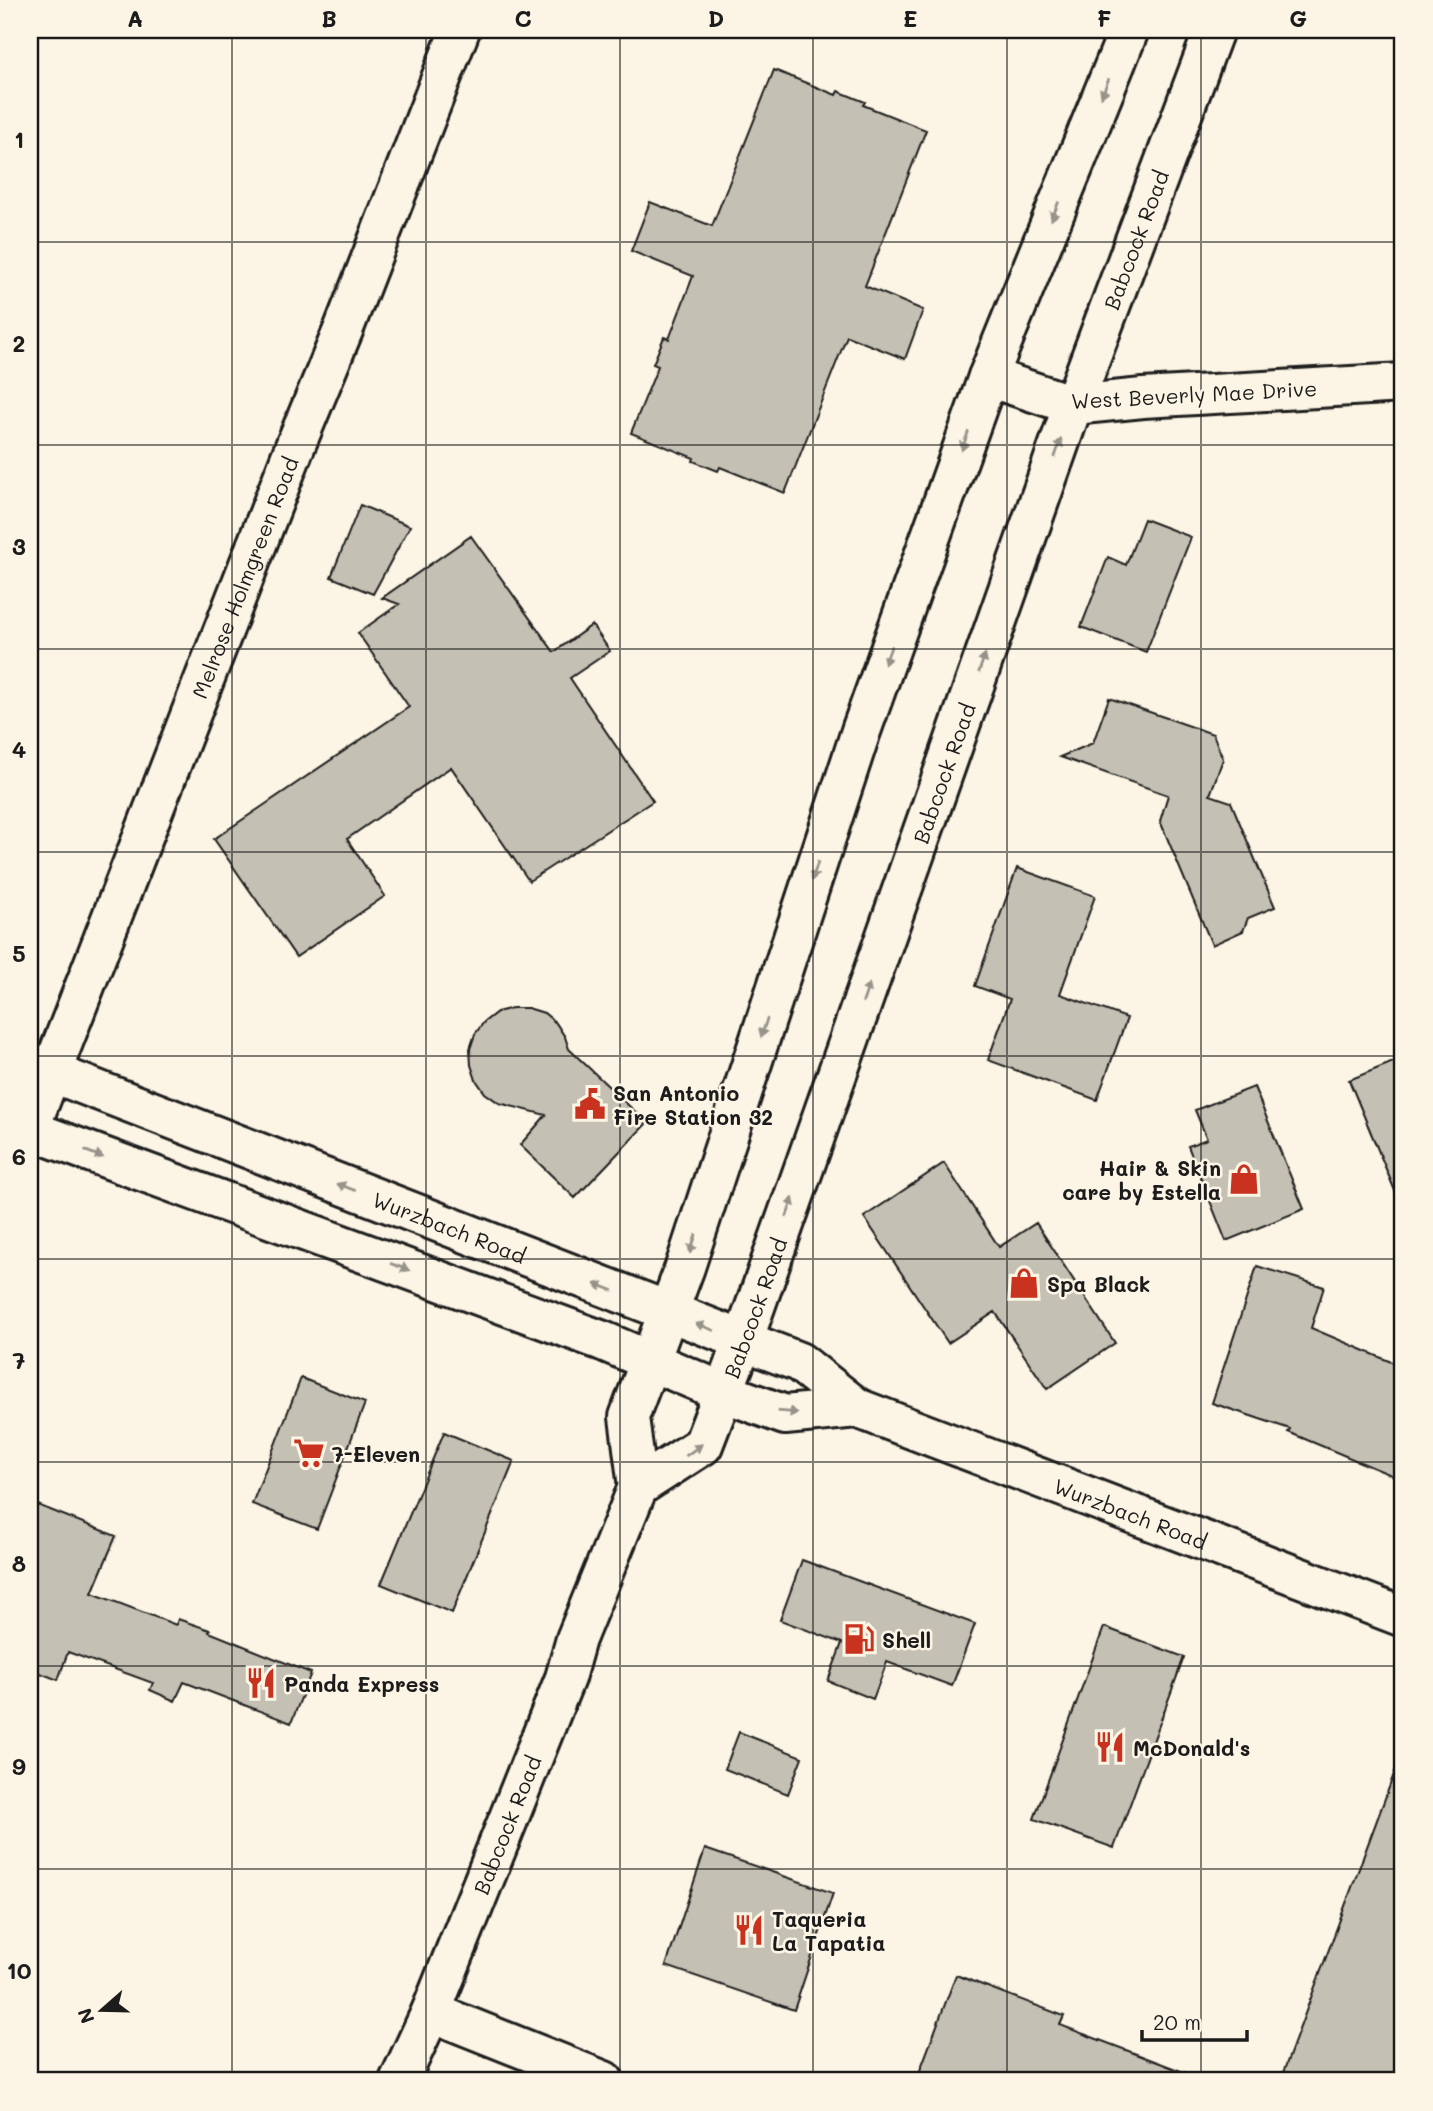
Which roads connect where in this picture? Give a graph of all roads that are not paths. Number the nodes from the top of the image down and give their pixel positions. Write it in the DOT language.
graph roads {
  1 [pos="460,30"];
  2 [pos="1129,30"];
  3 [pos="1214,30"];
  4 [pos="988,377"];
  5 [pos="1403,383"];
  6 [pos="1073,405"];
  7 [pos="40,1068"];
  8 [pos="30,1128"];
  9 [pos="667,1312"];
  10 [pos="743,1341"];
  11 [pos="649,1360"];
  12 [pos="723,1392"];
  13 [pos="857,1408"];
  14 [pos="638,1487"];
  15 [pos="1403,1617"];
  16 [pos="431,2012"];
  17 [pos="399,2081"];
  18 [pos="604,2081"];
  1 -- 7 [label="main road, Melrose Holmgreen Road"];
  2 -- 4 [label="main road, Babcock Road, one-way"];
  3 -- 6 [label="main road, Babcock Road"];
  4 -- 6 [label="main road, West Beverly Mae Drive"];
  4 -- 9 [label="main road, Babcock Road, one-way"];
  5 -- 6 [label="main road, West Beverly Mae Drive"];
  10 -- 6 [label="main road, Babcock Road, one-way"];
  7 -- 8 [label="main road, Melrose Holmgreen Road"];
  9 -- 7 [label="main road, Wurzbach Road, one-way"];
  8 -- 11 [label="main road, Wurzbach Road, one-way"];
  10 -- 9 [label="main road, Wurzbach Road, one-way"];
  9 -- 11 [label="main road, Babcock Road"];
  10 -- 12 [label="main road, Babcock Road"];
  10 -- 13 [label="main road, Wurzbach Road"];
  11 -- 12 [label="main road, Wurzbach Road"];
  11 -- 14 [label="main road, Babcock Road"];
  12 -- 13 [label="main road, Wurzbach Road, one-way"];
  14 -- 12 [label="main road, Babcock Road, one-way"];
  13 -- 15 [label="main road, Wurzbach Road"];
  14 -- 16 [label="main road, Babcock Road"];
  16 -- 17 [label="main road, Babcock Road"];
  16 -- 18 [label="main road"];
}
